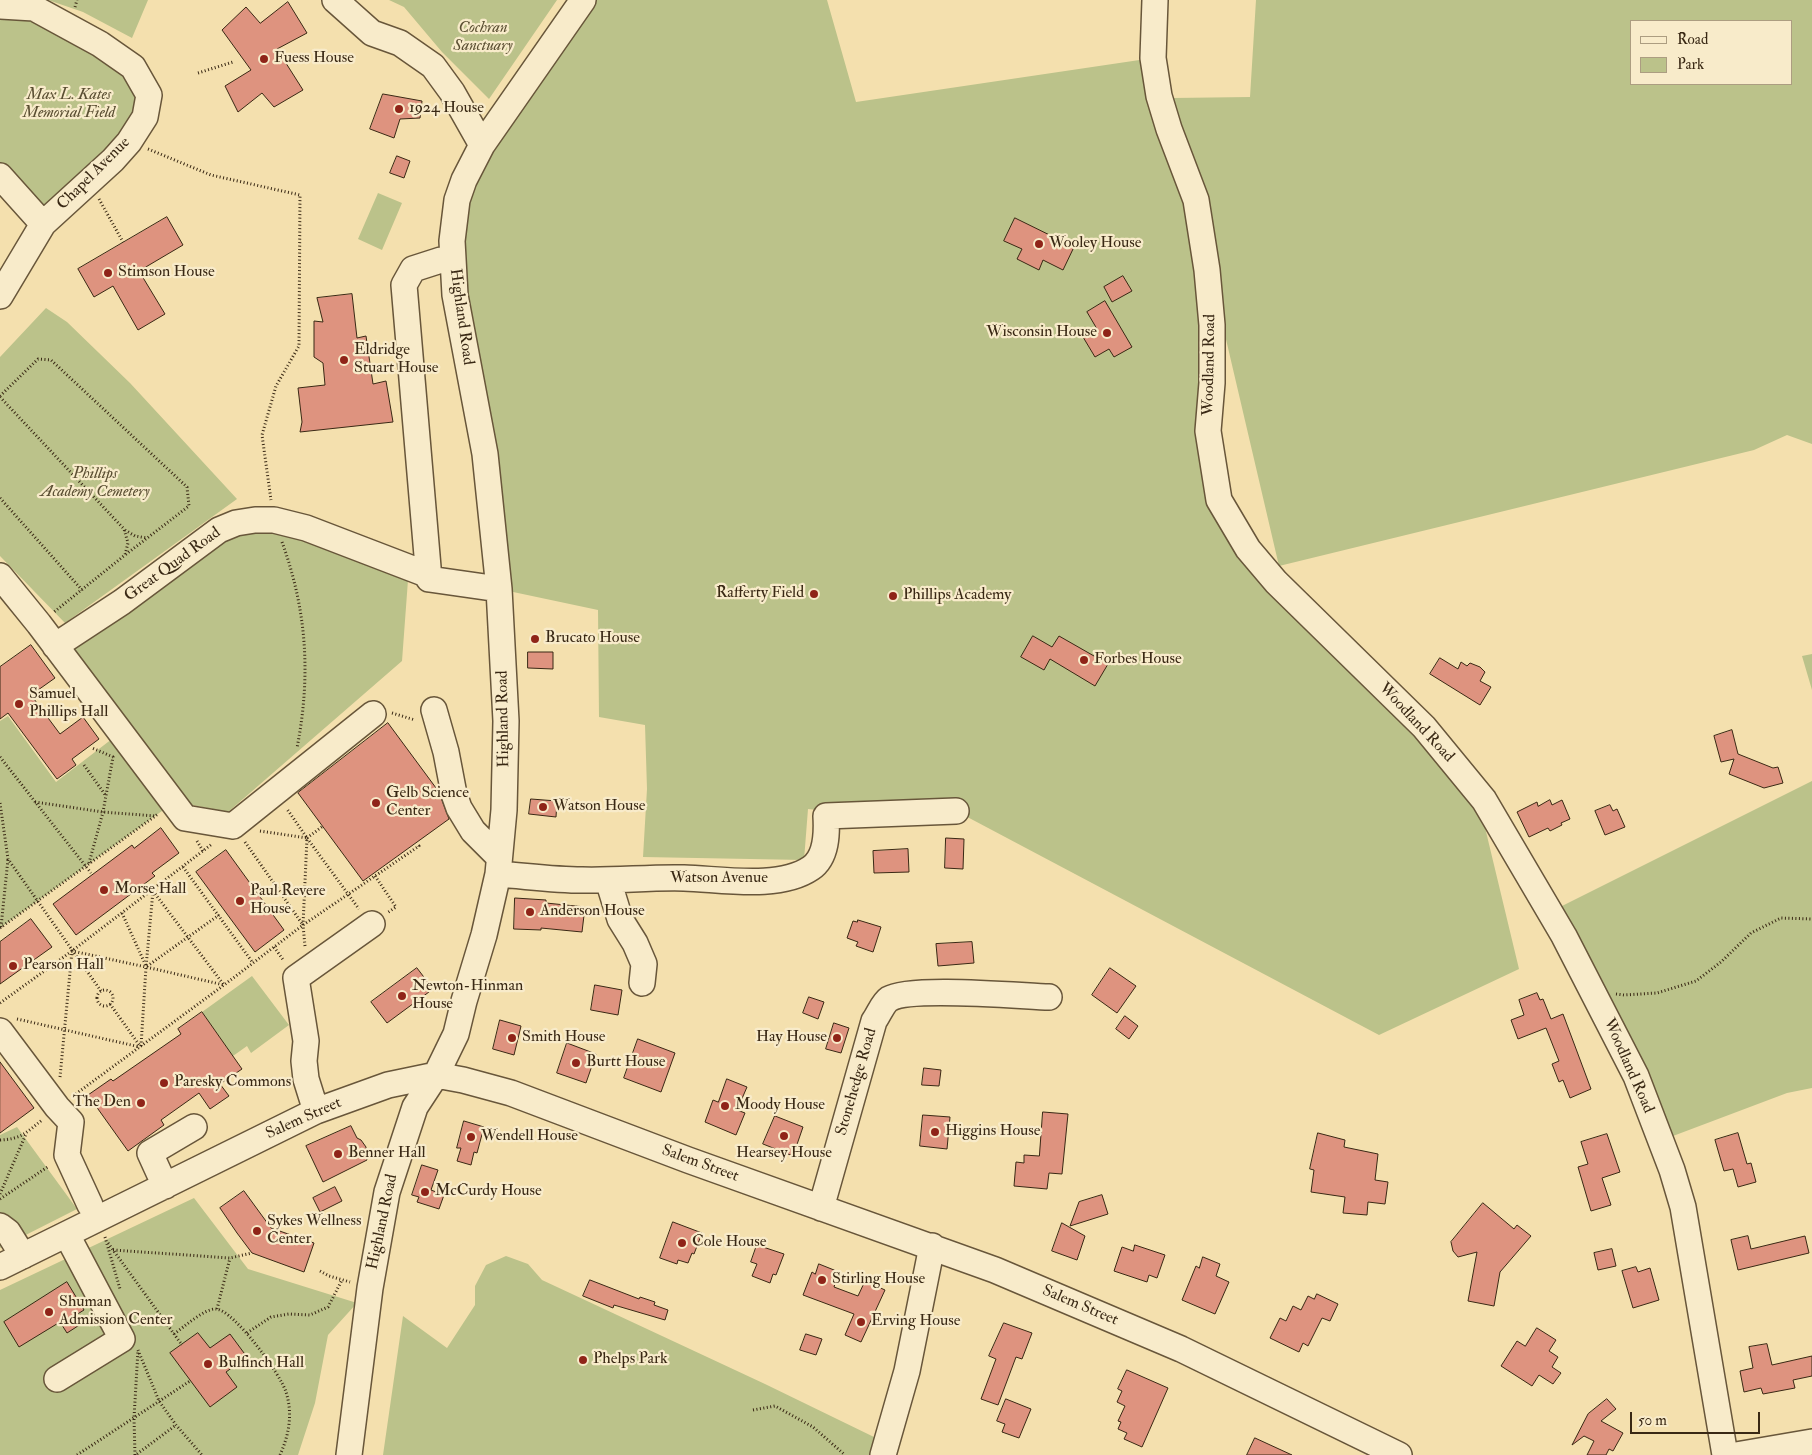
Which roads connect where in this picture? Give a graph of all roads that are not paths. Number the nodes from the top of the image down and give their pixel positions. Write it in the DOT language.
graph roads {
  1 [pos="335,0"];
  2 [pos="582,0"];
  3 [pos="1155,0"];
  4 [pos="0,6"];
  5 [pos="482,145"];
  6 [pos="0,176"];
  7 [pos="43,224"];
  8 [pos="453,260"];
  9 [pos="0,296"];
  10 [pos="0,576"];
  11 [pos="429,579"];
  12 [pos="499,589"];
  13 [pos="56,646"];
  14 [pos="374,714"];
  15 [pos="437,720"];
  16 [pos="956,811"];
  17 [pos="499,865"];
  18 [pos="608,880"];
  19 [pos="372,924"];
  20 [pos="642,983"];
  21 [pos="1050,997"];
  22 [pos="4,1024"];
  23 [pos="436,1075"];
  24 [pos="316,1111"];
  25 [pos="194,1126"];
  26 [pos="165,1186"];
  27 [pos="90,1205"];
  28 [pos="821,1208"];
  29 [pos="0,1226"];
  30 [pos="67,1235"];
  31 [pos="932,1246"];
  32 [pos="23,1256"];
  33 [pos="0,1267"];
  34 [pos="57,1379"];
  35 [pos="1812,1442"];
  36 [pos="350,1455"];
  37 [pos="883,1455"];
  38 [pos="1399,1455"];
  39 [pos="1725,1455"];
  40 [pos="1736,1455"];
  1 -- 5 [label="street"];
  2 -- 5 [label="street, Highland Road"];
  3 -- 39 [label="street, Woodland Road"];
  4 -- 7 [label="street, Chapel Avenue"];
  5 -- 8 [label="street, Highland Road"];
  6 -- 7 [label="street, Chapel Avenue"];
  7 -- 9 [label="street, Chapel Avenue"];
  8 -- 11 [label="street"];
  8 -- 12 [label="street, Highland Road"];
  10 -- 13 [label="street"];
  11 -- 12 [label="street, Great Quad Road"];
  11 -- 13 [label="street, Great Quad Road"];
  12 -- 17 [label="street, Highland Road"];
  13 -- 14 [label="street"];
  15 -- 17 [label="street"];
  16 -- 18 [label="street, Watson Avenue"];
  17 -- 18 [label="street, Watson Avenue"];
  17 -- 23 [label="street, Highland Road"];
  18 -- 20 [label="street"];
  19 -- 24 [label="street"];
  21 -- 28 [label="street, Stonehedge Road"];
  22 -- 27 [label="street"];
  23 -- 24 [label="street, Salem Street"];
  23 -- 28 [label="street, Salem Street"];
  23 -- 36 [label="street, Highland Road"];
  24 -- 26 [label="street, Salem Street"];
  25 -- 26 [label="street"];
  26 -- 30 [label="street, Salem Street"];
  28 -- 31 [label="street, Salem Street"];
  29 -- 32 [label="street"];
  30 -- 32 [label="street, Salem Street"];
  30 -- 34 [label="street"];
  31 -- 37 [label="street"];
  31 -- 38 [label="street, Salem Street"];
  32 -- 33 [label="street, Salem Street"];
  35 -- 40 [label="street"];
}
